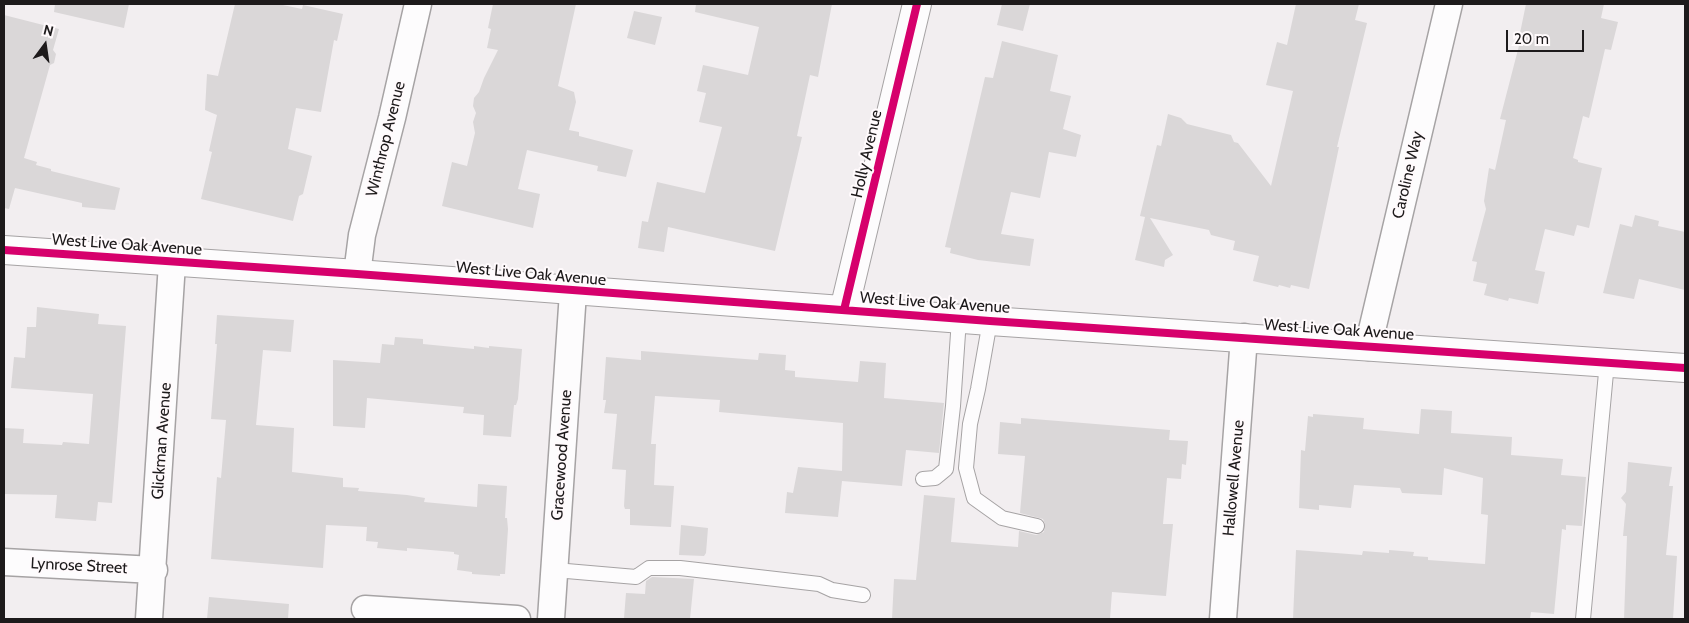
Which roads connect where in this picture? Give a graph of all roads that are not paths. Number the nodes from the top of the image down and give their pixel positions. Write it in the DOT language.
graph roads {
  1 [pos="418,4"];
  2 [pos="917,4"];
  3 [pos="1449,4"];
  4 [pos="4,250"];
  5 [pos="172,263"];
  6 [pos="357,274"];
  7 [pos="573,292"];
  8 [pos="844,310"];
  9 [pos="959,319"];
  10 [pos="990,321"];
  11 [pos="1244,337"];
  12 [pos="1368,346"];
  13 [pos="1606,362"];
  14 [pos="1685,368"];
  15 [pos="923,479"];
  16 [pos="1037,526"];
  17 [pos="4,562"];
  18 [pos="154,570"];
  19 [pos="555,570"];
  20 [pos="862,595"];
  21 [pos="365,609"];
  22 [pos="149,619"];
  23 [pos="518,619"];
  24 [pos="551,619"];
  25 [pos="1223,619"];
  26 [pos="1583,619"];
  1 -- 6 [label="street, Winthrop Avenue"];
  2 -- 8 [label="street, Holly Avenue"];
  3 -- 12 [label="street, Caroline Way"];
  4 -- 5 [label="street, West Live Oak Avenue"];
  5 -- 6 [label="street, West Live Oak Avenue"];
  5 -- 18 [label="street, Glickman Avenue"];
  6 -- 7 [label="street, West Live Oak Avenue"];
  7 -- 8 [label="street, West Live Oak Avenue"];
  7 -- 19 [label="street, Gracewood Avenue"];
  8 -- 9 [label="street, West Live Oak Avenue"];
  9 -- 10 [label="street, West Live Oak Avenue"];
  9 -- 15 [label="lane"];
  10 -- 11 [label="street, West Live Oak Avenue"];
  10 -- 16 [label="lane"];
  11 -- 12 [label="street, West Live Oak Avenue"];
  11 -- 25 [label="street, Hallowell Avenue"];
  12 -- 13 [label="street, West Live Oak Avenue"];
  13 -- 14 [label="street, West Live Oak Avenue"];
  13 -- 26 [label="lane"];
  17 -- 18 [label="street, Lynrose Street"];
  18 -- 22 [label="street, Glickman Avenue"];
  19 -- 20 [label="lane"];
  19 -- 24 [label="street, Gracewood Avenue"];
  21 -- 23 [label="street"];
}
